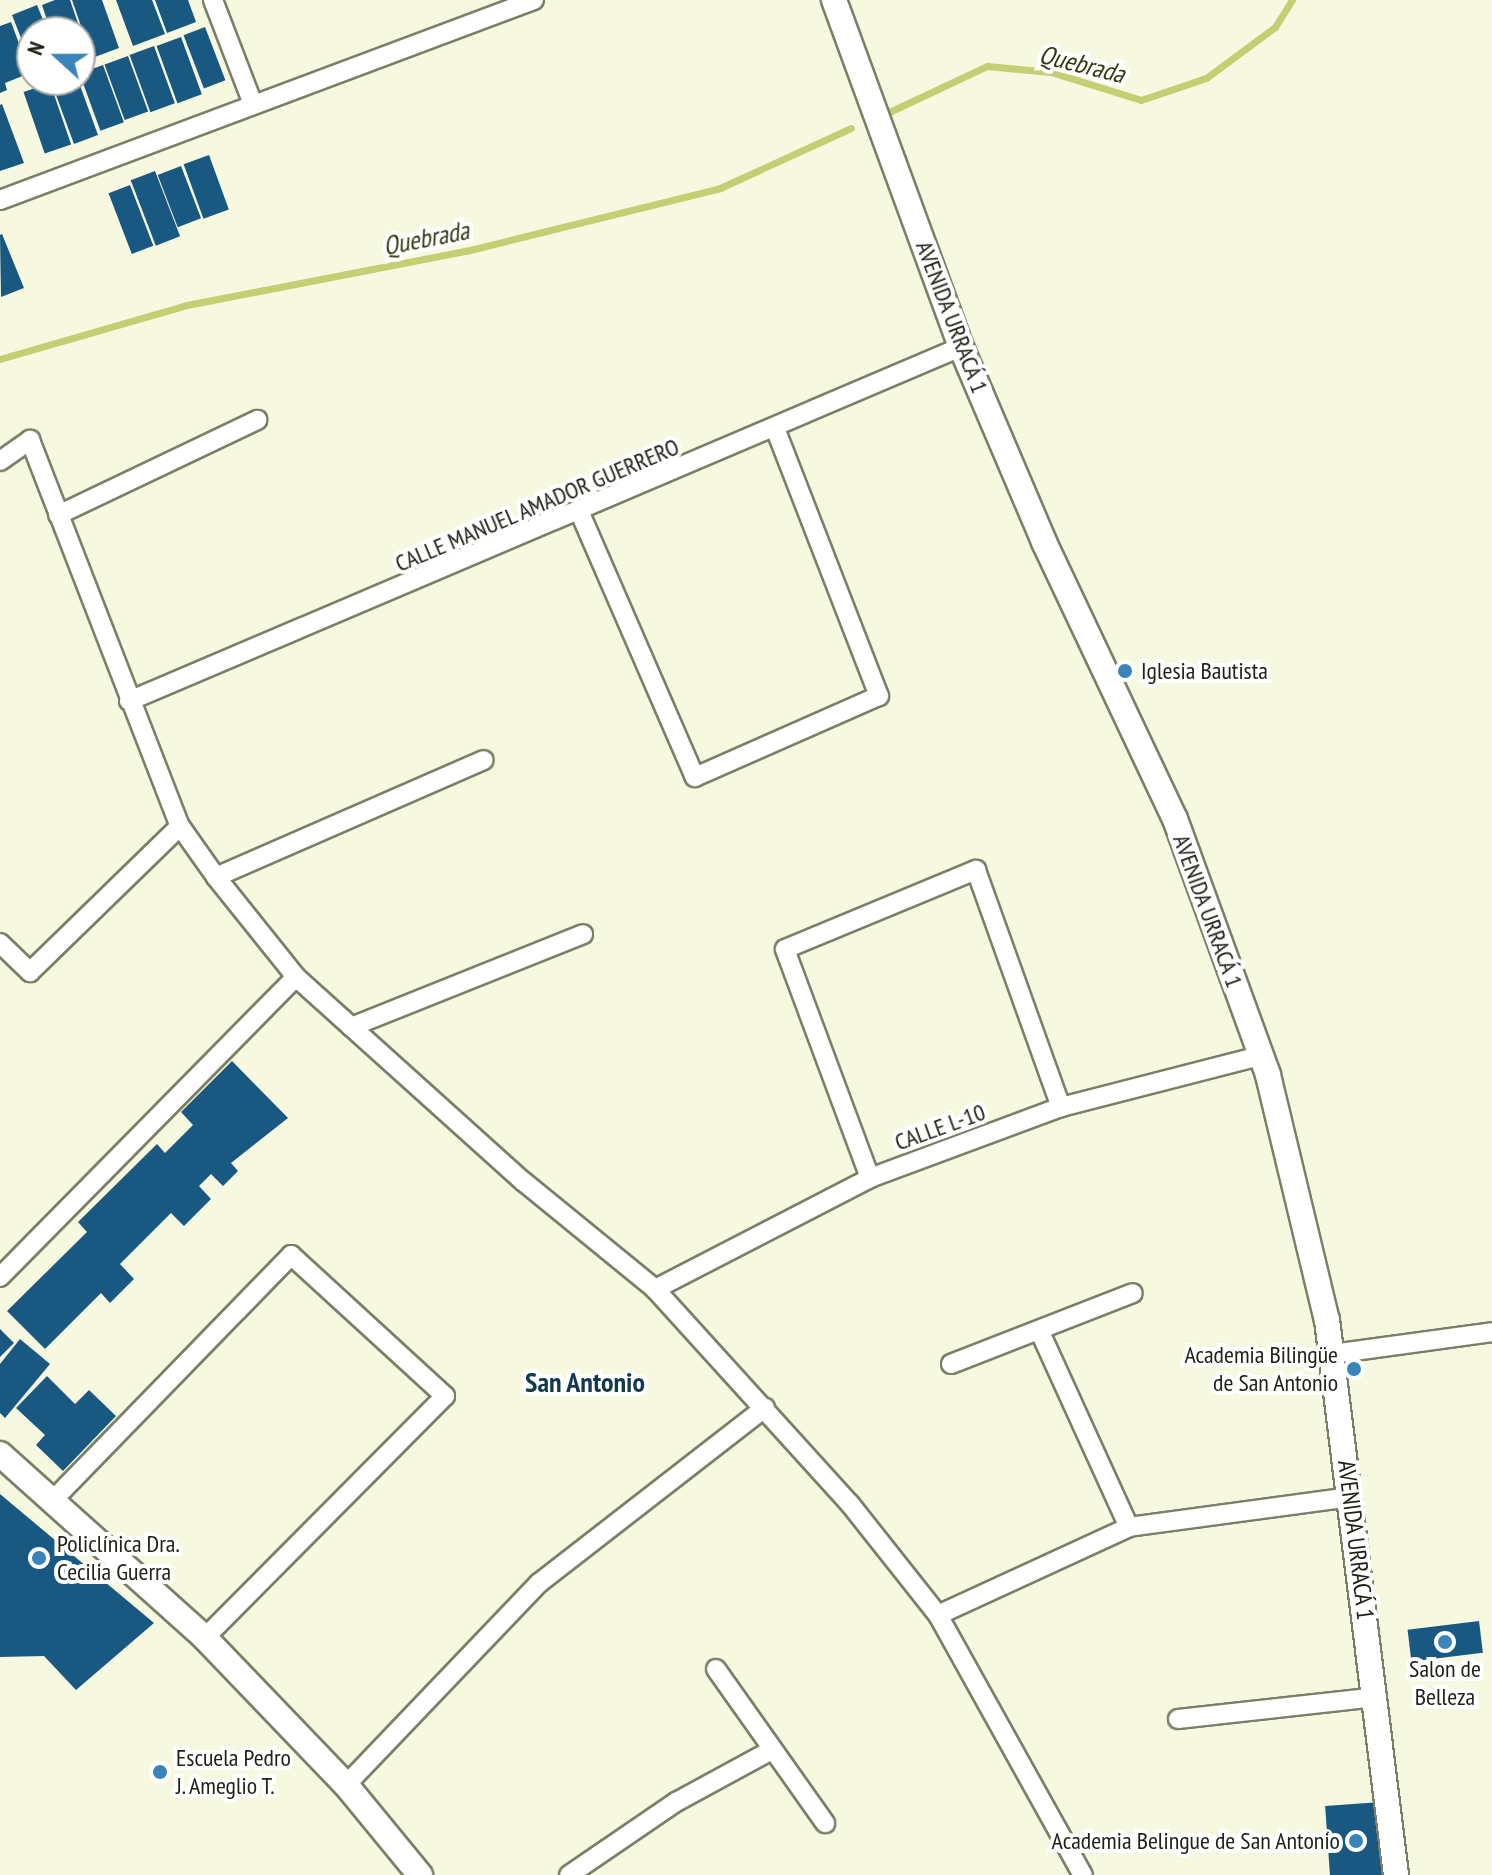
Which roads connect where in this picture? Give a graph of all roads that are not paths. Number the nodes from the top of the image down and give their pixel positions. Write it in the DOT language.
graph roads {
  1 [pos="213,0"];
  2 [pos="534,0"];
  3 [pos="834,0"];
  4 [pos="253,104"];
  5 [pos="0,200"];
  6 [pos="961,347"];
  7 [pos="257,420"];
  8 [pos="776,430"];
  9 [pos="0,461"];
  10 [pos="580,513"];
  11 [pos="58,515"];
  12 [pos="129,701"];
  13 [pos="484,760"];
  14 [pos="180,826"];
  15 [pos="216,877"];
  16 [pos="583,934"];
  17 [pos="0,943"];
  18 [pos="296,977"];
  19 [pos="351,1027"];
  20 [pos="1259,1056"];
  21 [pos="1061,1107"];
  22 [pos="870,1178"];
  23 [pos="0,1277"];
  24 [pos="655,1289"];
  25 [pos="1133,1293"];
  26 [pos="1040,1332"];
  27 [pos="1492,1332"];
  28 [pos="1332,1354"];
  29 [pos="951,1364"];
  30 [pos="765,1408"];
  31 [pos="0,1454"];
  32 [pos="1351,1497"];
  33 [pos="55,1498"];
  34 [pos="1129,1527"];
  35 [pos="938,1615"];
  36 [pos="205,1638"];
  37 [pos="716,1669"];
  38 [pos="1376,1697"];
  39 [pos="1178,1719"];
  40 [pos="770,1751"];
  41 [pos="346,1785"];
  42 [pos="825,1823"];
  43 [pos="420,1875"];
  44 [pos="569,1875"];
  45 [pos="1083,1875"];
  46 [pos="1396,1875"];
  1 -- 4 [label="street"];
  2 -- 4 [label="street"];
  3 -- 6 [label="street, AVENIDA URRACÁ 1"];
  4 -- 5 [label="street"];
  6 -- 8 [label="street, CALLE MANUEL AMADOR GUERRERO"];
  6 -- 20 [label="street, AVENIDA URRACÁ 1"];
  7 -- 11 [label="street"];
  8 -- 10 [label="street, CALLE MANUEL AMADOR GUERRERO"];
  8 -- 10 [label="street"];
  9 -- 11 [label="street"];
  10 -- 12 [label="street, CALLE MANUEL AMADOR GUERRERO"];
  11 -- 12 [label="street"];
  12 -- 14 [label="street"];
  13 -- 15 [label="street"];
  14 -- 15 [label="street"];
  14 -- 17 [label="street"];
  15 -- 18 [label="street"];
  16 -- 19 [label="street"];
  18 -- 19 [label="street"];
  18 -- 23 [label="street"];
  19 -- 24 [label="street"];
  20 -- 21 [label="street, CALLE L-10"];
  20 -- 28 [label="street, AVENIDA URRACÁ 1"];
  21 -- 22 [label="street, CALLE L-10"];
  21 -- 22 [label="street"];
  22 -- 24 [label="street, CALLE L-10"];
  24 -- 30 [label="street"];
  25 -- 26 [label="street"];
  26 -- 29 [label="street"];
  26 -- 34 [label="street"];
  27 -- 28 [label="street"];
  28 -- 32 [label="street, AVENIDA URRACÁ 1"];
  30 -- 35 [label="street"];
  30 -- 41 [label="street"];
  31 -- 33 [label="street"];
  32 -- 34 [label="street"];
  32 -- 38 [label="street, AVENIDA URRACÁ 1"];
  33 -- 36 [label="street"];
  33 -- 36 [label="street"];
  34 -- 35 [label="street"];
  35 -- 45 [label="street"];
  36 -- 41 [label="street"];
  37 -- 40 [label="street"];
  38 -- 39 [label="street"];
  38 -- 46 [label="street, AVENIDA URRACÁ 1"];
  40 -- 42 [label="street"];
  40 -- 44 [label="street"];
  41 -- 43 [label="street"];
}
